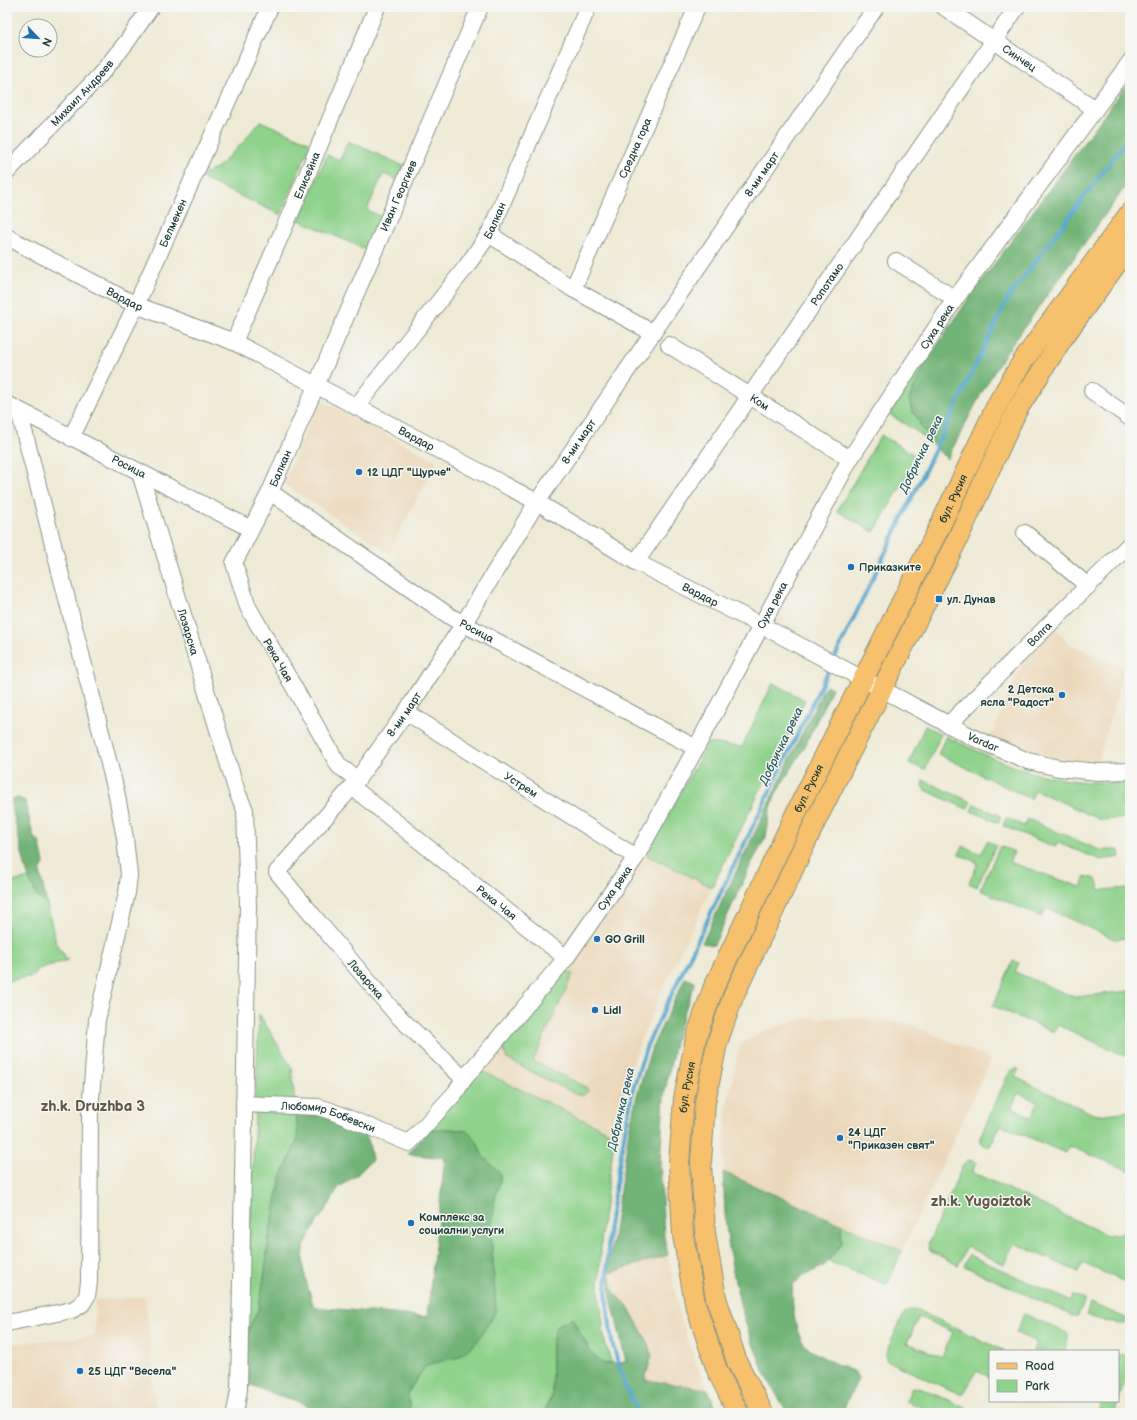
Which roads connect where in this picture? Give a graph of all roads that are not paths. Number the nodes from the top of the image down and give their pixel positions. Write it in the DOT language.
graph roads {
  1 [pos="150,7"];
  2 [pos="270,7"];
  3 [pos="377,7"];
  4 [pos="480,7"];
  5 [pos="588,7"];
  6 [pos="697,7"];
  7 [pos="876,7"];
  8 [pos="944,7"];
  9 [pos="1017,7"];
  10 [pos="994,41"];
  11 [pos="1130,62"];
  12 [pos="1095,109"];
  13 [pos="7,172"];
  14 [pos="1130,213"];
  15 [pos="489,234"];
  16 [pos="7,237"];
  17 [pos="1130,245"];
  18 [pos="896,261"];
  19 [pos="573,289"];
  20 [pos="955,299"];
  21 [pos="136,305"];
  22 [pos="653,333"];
  23 [pos="234,342"];
  24 [pos="669,345"];
  25 [pos="317,386"];
  26 [pos="1092,391"];
  27 [pos="751,396"];
  28 [pos="356,407"];
  29 [pos="13,408"];
  30 [pos="1130,418"];
  31 [pos="71,438"];
  32 [pos="850,459"];
  33 [pos="140,473"];
  34 [pos="270,492"];
  35 [pos="537,502"];
  36 [pos="251,529"];
  37 [pos="1026,533"];
  38 [pos="1130,544"];
  39 [pos="636,562"];
  40 [pos="1088,586"];
  41 [pos="464,623"];
  42 [pos="761,625"];
  43 [pos="856,675"];
  44 [pos="882,690"];
  45 [pos="406,712"];
  46 [pos="948,725"];
  47 [pos="696,748"];
  48 [pos="1130,772"];
  49 [pos="355,783"];
  50 [pos="636,857"];
  51 [pos="277,872"];
  52 [pos="566,958"];
  53 [pos="464,1079"];
  54 [pos="244,1104"];
  55 [pos="409,1143"];
  56 [pos="7,1323"];
  57 [pos="235,1413"];
  58 [pos="738,1413"];
  59 [pos="763,1413"];
  1 -- 13 [label="street, Михаил Андреев"];
  2 -- 21 [label="street, Белмекен"];
  3 -- 23 [label="street, Елисейна"];
  4 -- 25 [label="street, Иван Георгиев"];
  5 -- 15 [label="street, Балкан"];
  6 -- 19 [label="street, Средна гора"];
  7 -- 22 [label="street, 8-ми март"];
  8 -- 10 [label="street, Синчец"];
  9 -- 10 [label="street, Ропотамо"];
  10 -- 12 [label="street, Синчец"];
  10 -- 27 [label="street, Ропотамо"];
  11 -- 12 [label="street, Суха река"];
  12 -- 20 [label="street, Суха река"];
  14 -- 43 [label="main road, бул. Русия"];
  15 -- 19 [label="street"];
  15 -- 28 [label="street, Балкан"];
  16 -- 21 [label="street, Вардар"];
  17 -- 44 [label="main road, бул. Русия"];
  18 -- 20 [label="street"];
  19 -- 22 [label="street"];
  20 -- 32 [label="street, Суха река"];
  21 -- 23 [label="street, Вардар"];
  21 -- 31 [label="street, Белмекен"];
  22 -- 35 [label="street, 8-ми март"];
  23 -- 25 [label="street, Вардар"];
  24 -- 27 [label="street, Ком"];
  25 -- 28 [label="street, Вардар"];
  25 -- 34 [label="street, Балкан"];
  26 -- 30 [label="street"];
  27 -- 32 [label="street, Ком"];
  27 -- 39 [label="street, Ропотамо"];
  28 -- 35 [label="street, Вардар"];
  29 -- 31 [label="street, Росица"];
  29 -- 56 [label="street"];
  31 -- 33 [label="street, Росица"];
  32 -- 42 [label="street, Суха река"];
  33 -- 36 [label="street, Росица"];
  33 -- 54 [label="street, Лозарска"];
  34 -- 36 [label="street, Балкан"];
  34 -- 41 [label="street, Росица"];
  35 -- 39 [label="street, Вардар"];
  35 -- 41 [label="street, 8-ми март"];
  36 -- 49 [label="street, Река Чая"];
  37 -- 40 [label="street"];
  38 -- 40 [label="street, Волга"];
  39 -- 42 [label="street, Вардар"];
  40 -- 46 [label="street, Волга"];
  41 -- 45 [label="street, 8-ми март"];
  41 -- 47 [label="street, Росица"];
  42 -- 43 [label="street, Вардар"];
  42 -- 47 [label="street, Суха река"];
  43 -- 44 [label="street, Vardar"];
  43 -- 58 [label="main road, бул. Русия"];
  44 -- 46 [label="street, Vardar"];
  44 -- 59 [label="main road, бул. Русия"];
  45 -- 49 [label="street, 8-ми март"];
  45 -- 50 [label="street, Устрем"];
  46 -- 48 [label="street, Vardar"];
  47 -- 50 [label="street, Суха река"];
  49 -- 51 [label="street, 8-ми март"];
  49 -- 52 [label="street, Река Чая"];
  50 -- 52 [label="street, Суха река"];
  51 -- 53 [label="street, Лозарска"];
  52 -- 53 [label="street, Суха река"];
  53 -- 55 [label="street, Суха река"];
  54 -- 55 [label="street, Любомир Бобевски"];
  54 -- 57 [label="street, Лозарска"];
}
